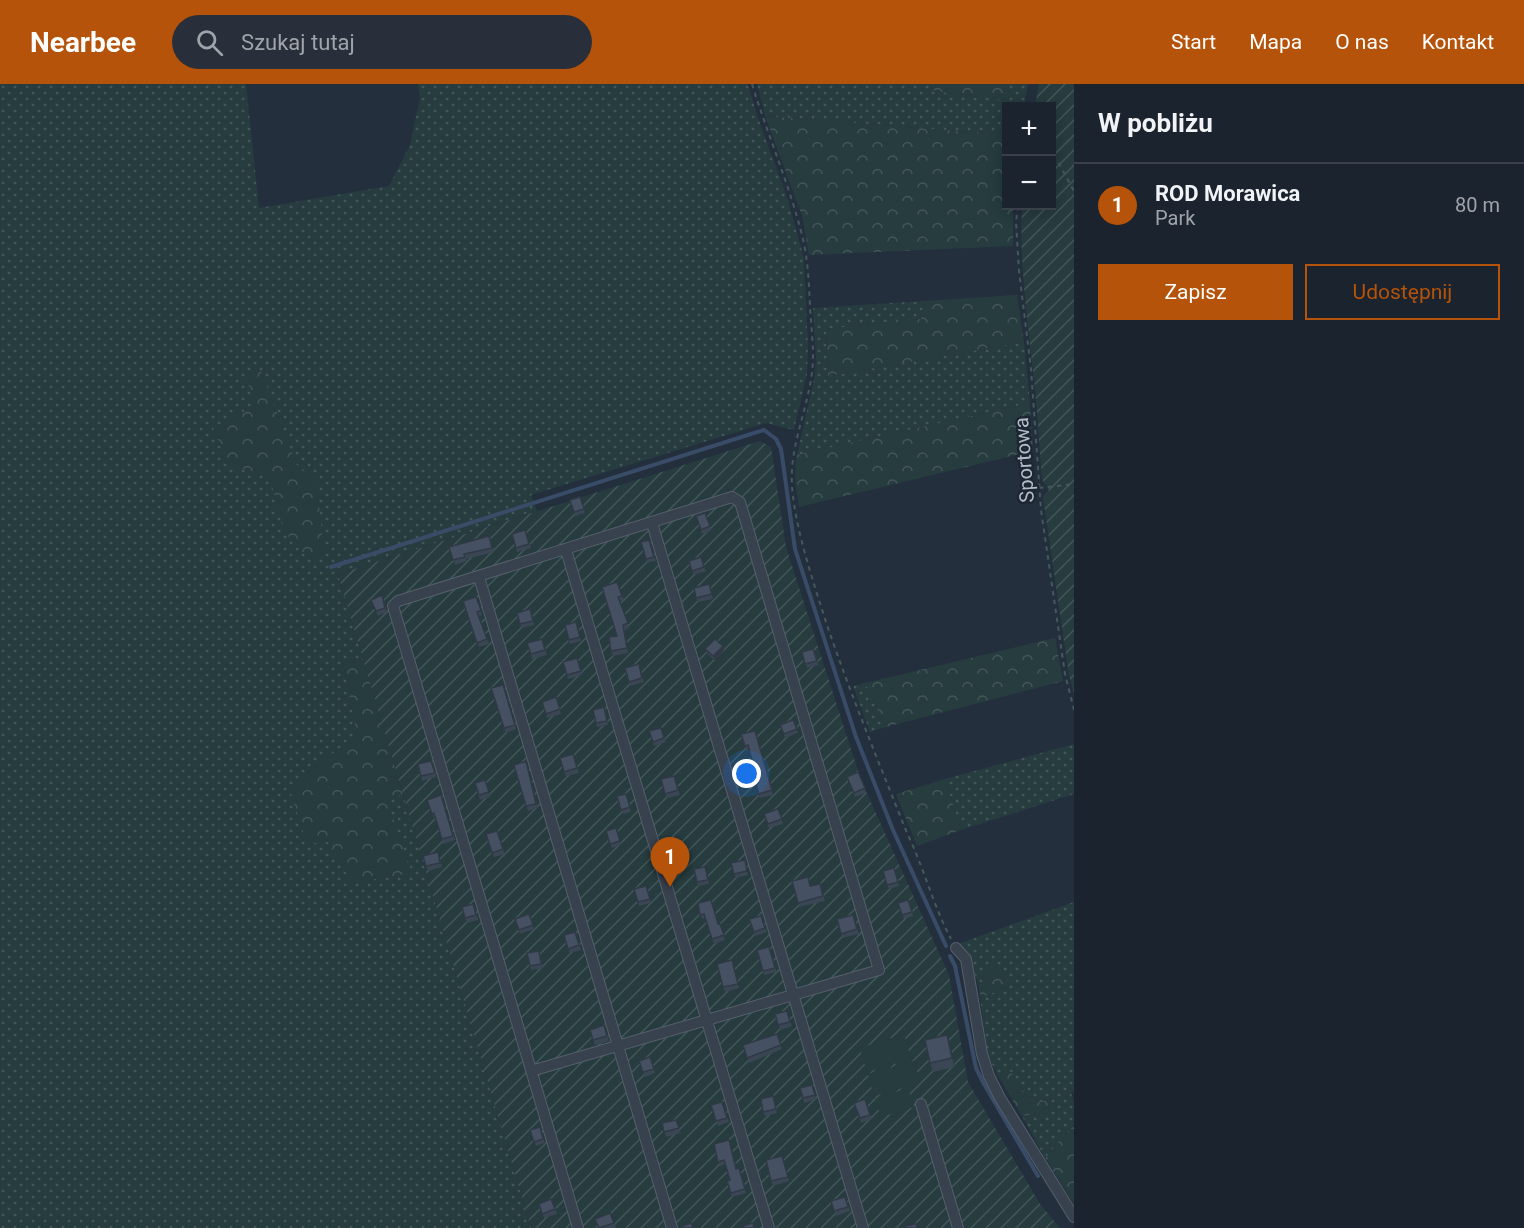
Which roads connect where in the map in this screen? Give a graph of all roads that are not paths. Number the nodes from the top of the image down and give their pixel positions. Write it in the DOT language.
graph roads {
  1 [pos="652,523"];
  2 [pos="566,550"];
  3 [pos="480,577"];
  4 [pos="956,948"];
  5 [pos="793,993"];
  6 [pos="706,1019"];
  7 [pos="617,1047"];
  8 [pos="531,1071"];
  9 [pos="921,1104"];
  10 [pos="1074,1217"];
  11 [pos="578,1228"];
  12 [pos="672,1228"];
  13 [pos="769,1228"];
  14 [pos="863,1228"];
  15 [pos="958,1228"];
  1 -- 2 [label="street"];
  1 -- 5 [label="street"];
  1 -- 5 [label="street"];
  2 -- 3 [label="street"];
  2 -- 6 [label="street"];
  3 -- 7 [label="street"];
  3 -- 8 [label="street"];
  4 -- 10 [label="street"];
  5 -- 6 [label="street"];
  5 -- 14 [label="street"];
  6 -- 7 [label="street"];
  6 -- 13 [label="street"];
  7 -- 8 [label="street"];
  7 -- 12 [label="street"];
  8 -- 11 [label="street"];
  9 -- 15 [label="street"];
}
